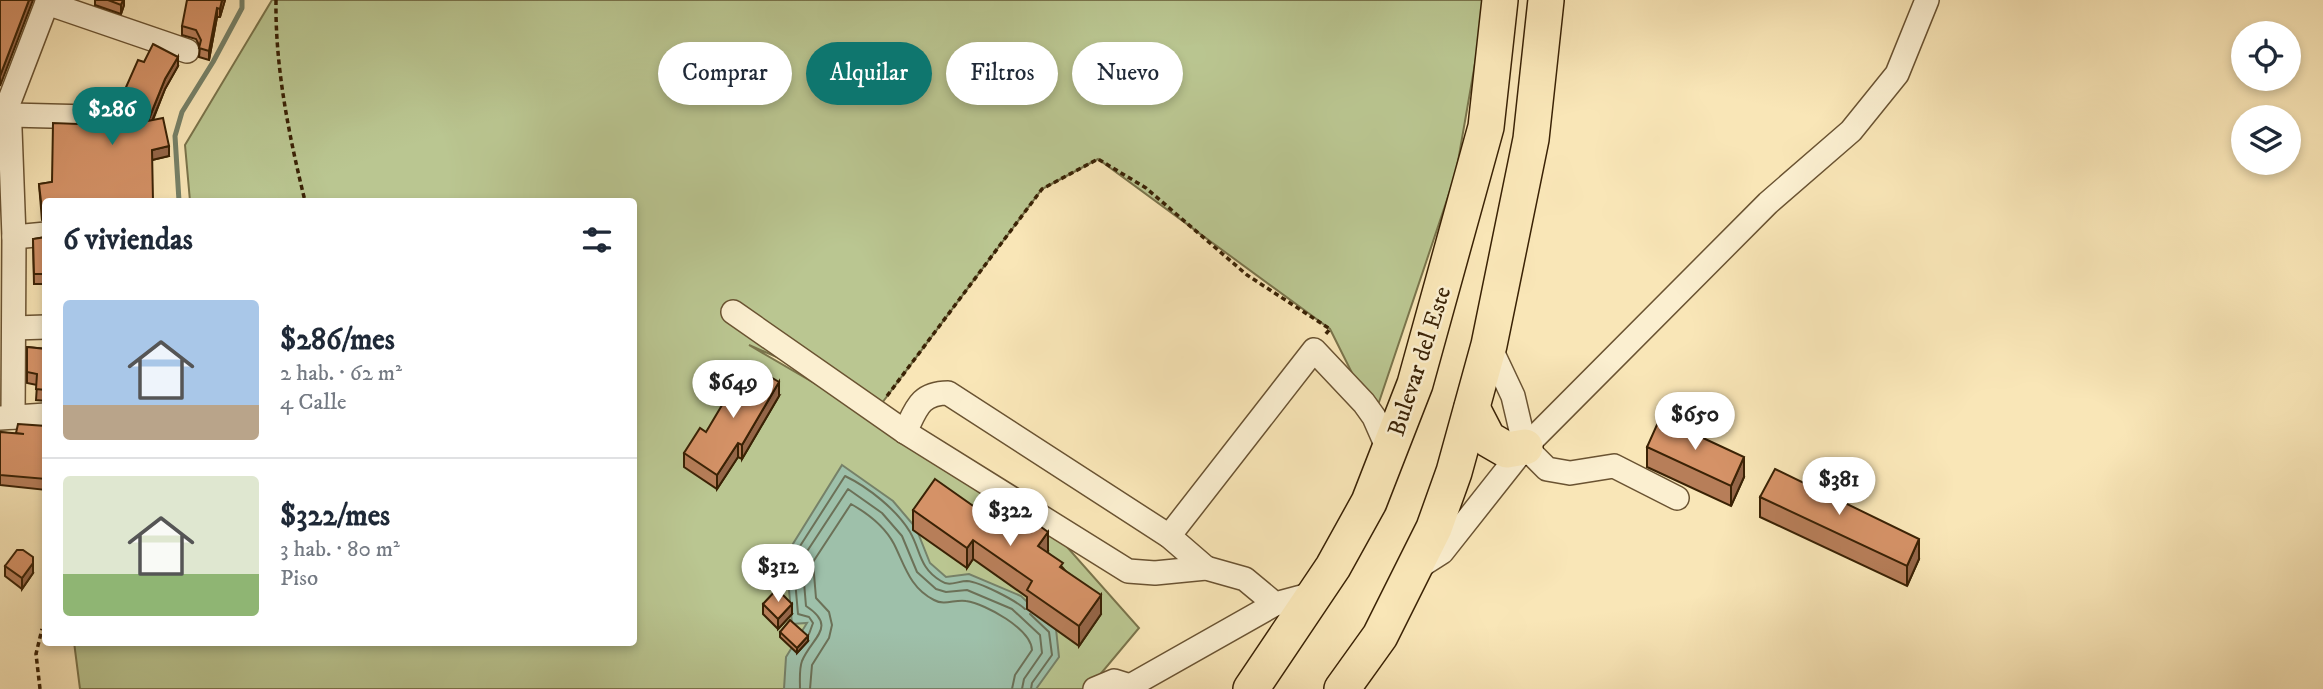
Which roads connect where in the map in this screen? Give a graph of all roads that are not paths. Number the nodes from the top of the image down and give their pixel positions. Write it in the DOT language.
graph roads {
  1 [pos="1500,0"];
  2 [pos="1546,0"];
  3 [pos="1927,0"];
  4 [pos="48,1"];
  5 [pos="187,51"];
  6 [pos="6,105"];
  7 [pos="131,118"];
  8 [pos="42,234"];
  9 [pos="13,237"];
  10 [pos="733,312"];
  11 [pos="42,327"];
  12 [pos="13,328"];
  13 [pos="1489,345"];
  14 [pos="1472,408"];
  15 [pos="42,415"];
  16 [pos="7,417"];
  17 [pos="905,432"];
  18 [pos="1525,447"];
  19 [pos="1389,451"];
  20 [pos="1677,498"];
  21 [pos="1169,536"];
  22 [pos="1206,568"];
  23 [pos="1414,569"];
  24 [pos="1316,593"];
  25 [pos="1275,604"];
  26 [pos="1095,689"];
  27 [pos="1251,689"];
  28 [pos="1342,689"];
  1 -- 19 [label="highway, Bulevar del Este"];
  2 -- 13 [label="highway"];
  3 -- 18 [label="street"];
  4 -- 5 [label="street"];
  4 -- 6 [label="street"];
  6 -- 7 [label="street"];
  6 -- 9 [label="street"];
  8 -- 9 [label="street"];
  9 -- 12 [label="street"];
  10 -- 17 [label="street"];
  11 -- 12 [label="street"];
  12 -- 16 [label="street"];
  13 -- 14 [label="highway"];
  13 -- 18 [label="street"];
  14 -- 18 [label="highway"];
  14 -- 23 [label="highway"];
  15 -- 16 [label="street"];
  17 -- 21 [label="street"];
  17 -- 22 [label="street"];
  18 -- 20 [label="street"];
  18 -- 23 [label="street"];
  19 -- 21 [label="street"];
  19 -- 24 [label="highway, Bulevar del Este"];
  21 -- 22 [label="street"];
  22 -- 25 [label="street"];
  23 -- 28 [label="highway"];
  24 -- 25 [label="street"];
  24 -- 27 [label="highway, Bulevar del Este"];
  25 -- 26 [label="street"];
}
